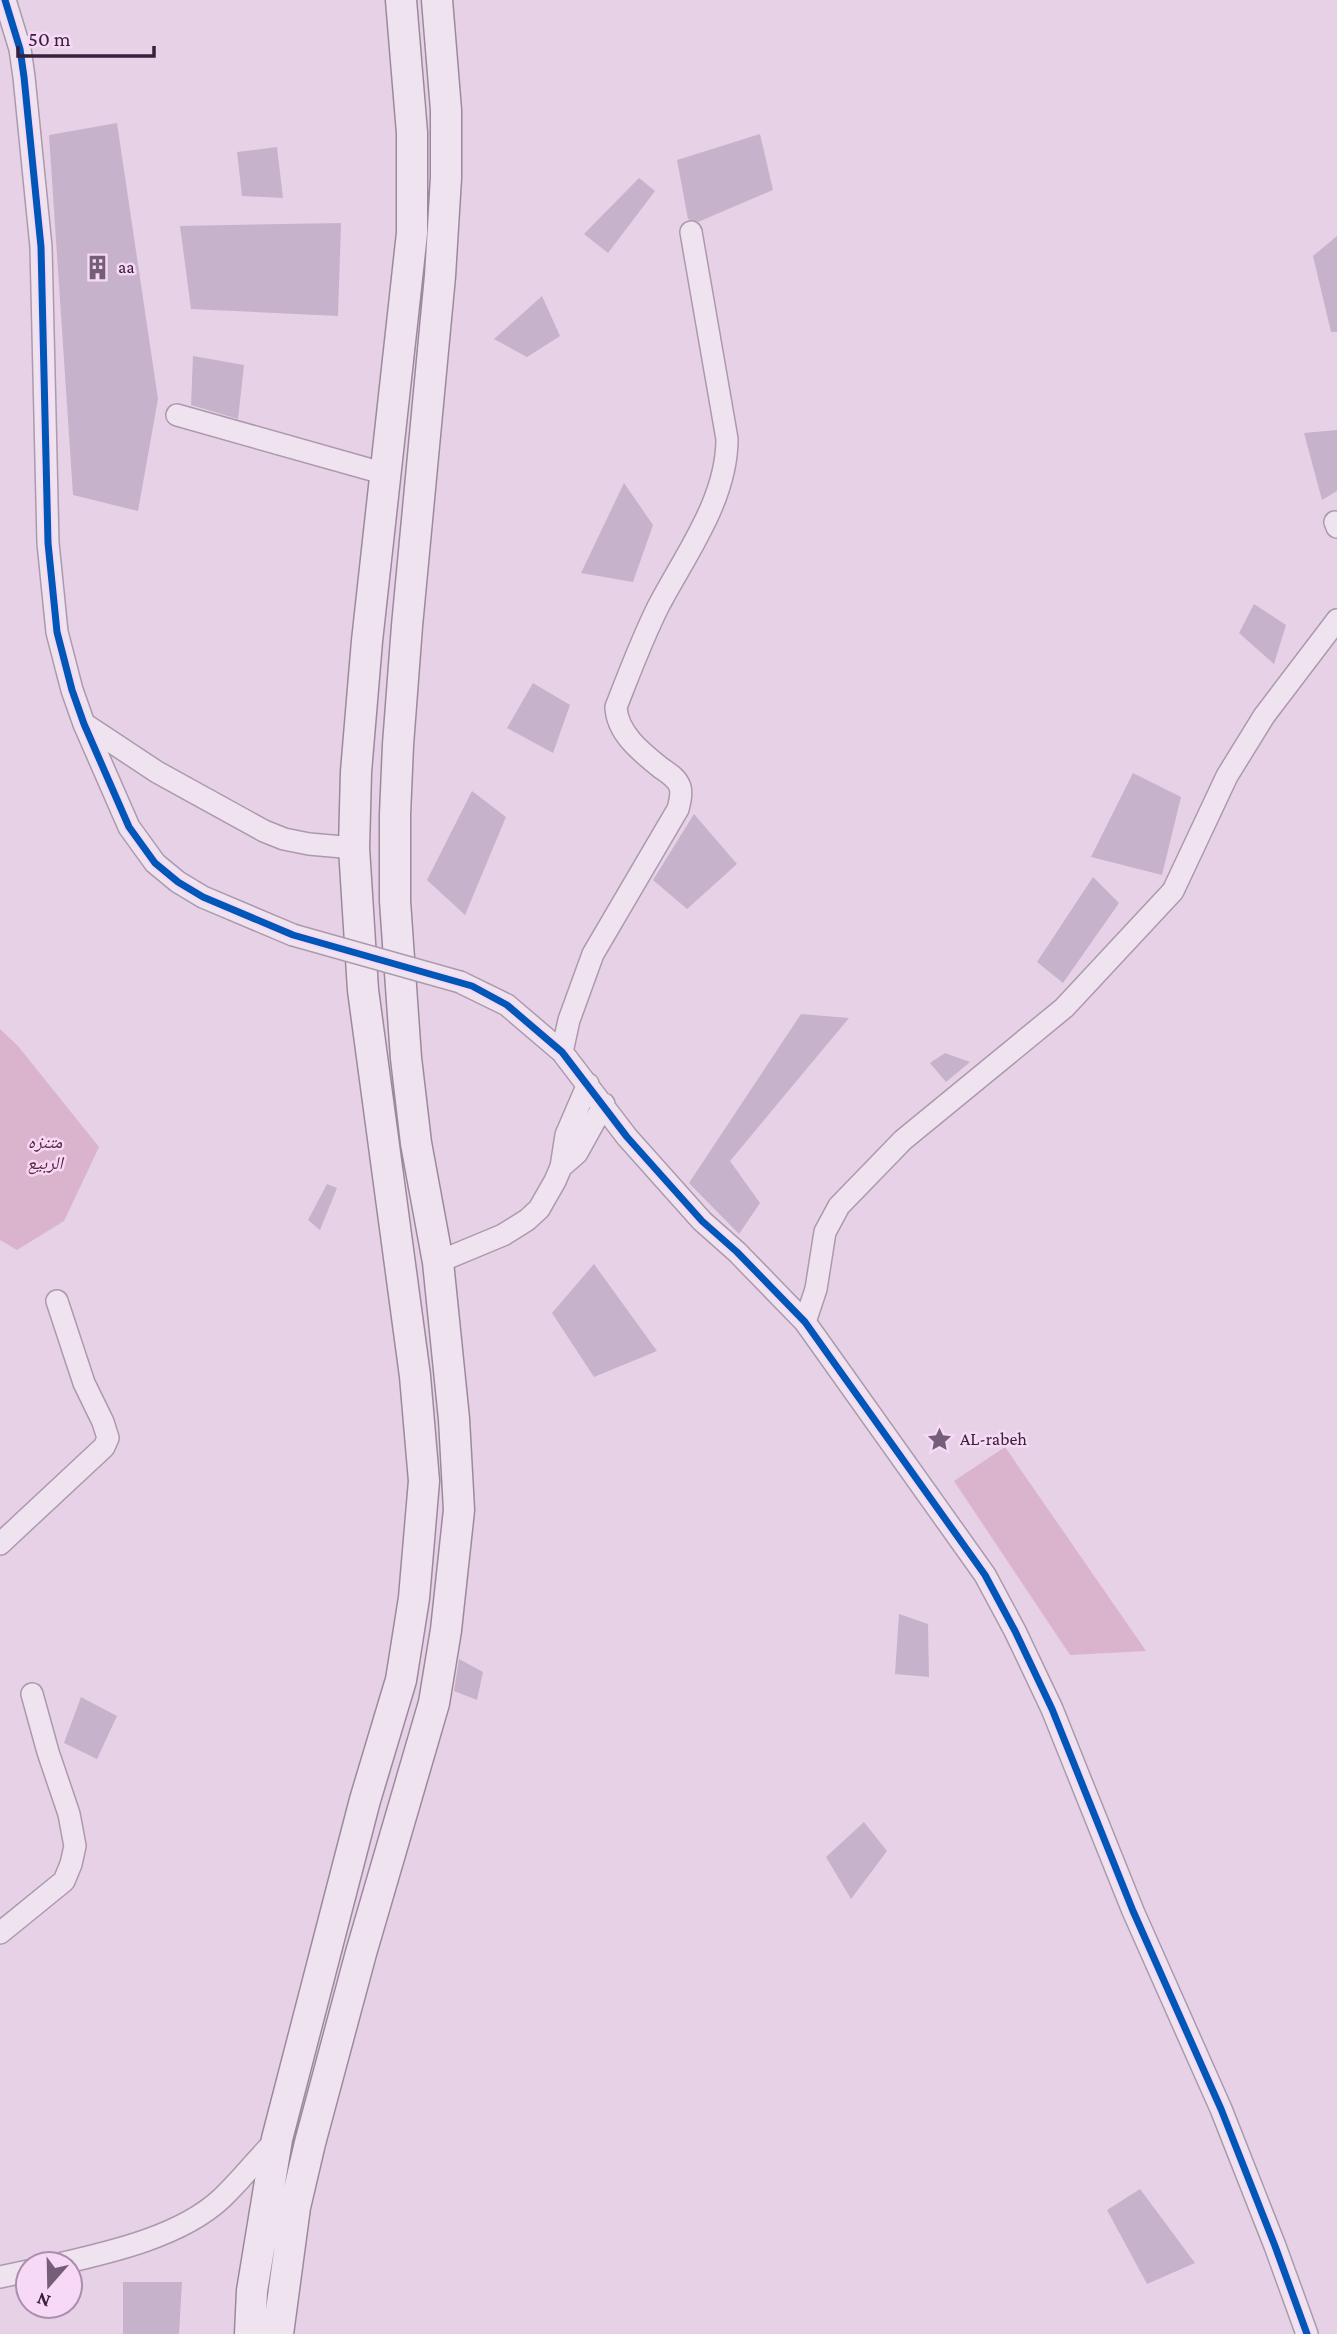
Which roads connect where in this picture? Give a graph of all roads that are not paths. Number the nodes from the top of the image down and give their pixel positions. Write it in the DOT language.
graph roads {
  1 [pos="401,0"];
  2 [pos="437,0"];
  3 [pos="5,9"];
  4 [pos="691,232"];
  5 [pos="177,415"];
  6 [pos="386,474"];
  7 [pos="1337,620"];
  8 [pos="84,724"];
  9 [pos="355,848"];
  10 [pos="562,1052"];
  11 [pos="588,1084"];
  12 [pos="604,1104"];
  13 [pos="561,1167"];
  14 [pos="438,1262"];
  15 [pos="57,1301"];
  16 [pos="805,1322"];
  17 [pos="0,1544"];
  18 [pos="32,1694"];
  19 [pos="379,1751"];
  20 [pos="419,1759"];
  21 [pos="0,1933"];
  22 [pos="277,2139"];
  23 [pos="84,2257"];
  24 [pos="250,2334"];
  25 [pos="278,2334"];
  26 [pos="1307,2334"];
  1 -- 6 [label="main road"];
  2 -- 14 [label="main road"];
  3 -- 8 [label="street"];
  4 -- 10 [label="street"];
  5 -- 6 [label="street"];
  6 -- 9 [label="main road"];
  7 -- 16 [label="street"];
  8 -- 9 [label="street"];
  8 -- 10 [label="street, bridge"];
  9 -- 19 [label="main road"];
  10 -- 11 [label="street"];
  11 -- 12 [label="street"];
  11 -- 13 [label="street"];
  12 -- 13 [label="street"];
  12 -- 16 [label="street"];
  13 -- 14 [label="street"];
  14 -- 20 [label="main road"];
  15 -- 17 [label="street"];
  16 -- 26 [label="street"];
  18 -- 21 [label="street"];
  19 -- 20 [label="main road"];
  19 -- 22 [label="main road"];
  20 -- 25 [label="main road"];
  22 -- 23 [label="street"];
  22 -- 24 [label="main road"];
}
